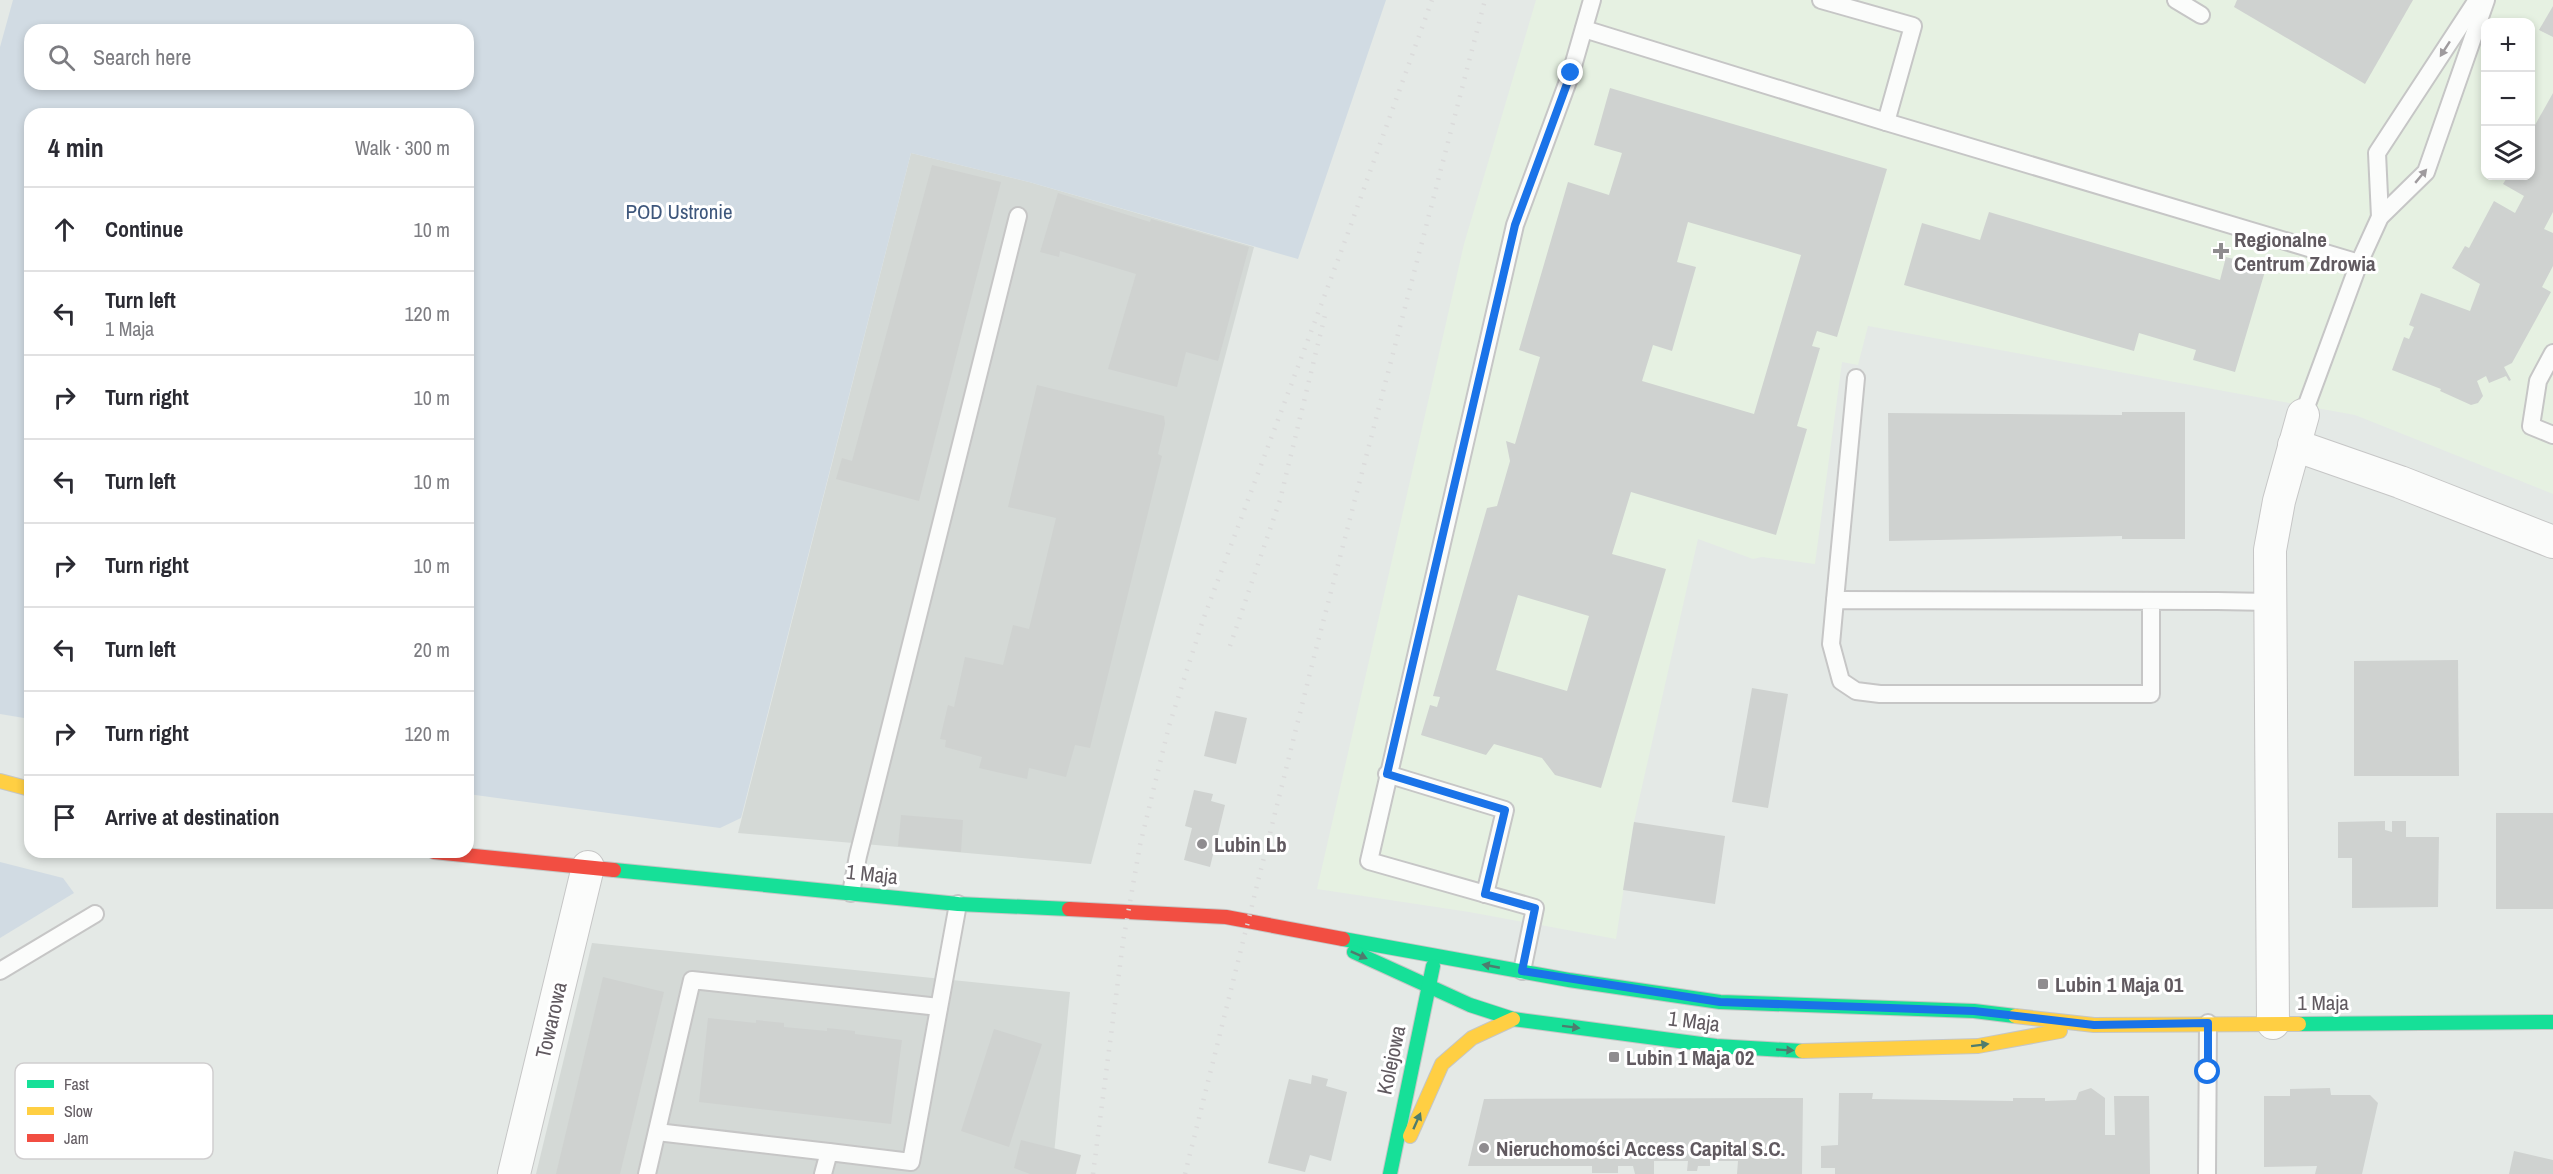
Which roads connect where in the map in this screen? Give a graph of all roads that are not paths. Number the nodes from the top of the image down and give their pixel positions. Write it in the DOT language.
graph roads {
  1 [pos="1592,0"];
  2 [pos="1821,0"];
  3 [pos="2175,0"];
  4 [pos="2477,0"];
  5 [pos="2486,0"];
  6 [pos="2201,15"];
  7 [pos="1584,29"];
  8 [pos="1886,122"];
  9 [pos="1018,216"];
  10 [pos="2380,217"];
  11 [pos="2359,263"];
  12 [pos="2553,353"];
  13 [pos="1856,378"];
  14 [pos="2303,415"];
  15 [pos="2553,435"];
  16 [pos="2294,445"];
  17 [pos="2553,542"];
  18 [pos="1835,600"];
  19 [pos="2151,601"];
  20 [pos="2270,602"];
  21 [pos="1387,774"];
  22 [pos="0,781"];
  23 [pos="24,787"];
  24 [pos="474,856"];
  25 [pos="588,867"];
  26 [pos="851,893"];
  27 [pos="1485,894"];
  28 [pos="958,904"];
  29 [pos="95,914"];
  30 [pos="1306,930"];
  31 [pos="1436,955"];
  32 [pos="0,971"];
  33 [pos="1522,971"];
  34 [pos="1429,986"];
  35 [pos="939,1007"];
  36 [pos="1513,1019"];
  37 [pos="2553,1022"];
  38 [pos="2208,1023"];
  39 [pos="2273,1023"];
  40 [pos="2094,1025"];
  41 [pos="657,1132"];
  42 [pos="829,1152"];
  43 [pos="514,1174"];
  44 [pos="647,1174"];
  45 [pos="823,1174"];
  46 [pos="1391,1174"];
  47 [pos="2207,1174"];
  1 -- 7 [label="lane"];
  2 -- 8 [label="lane"];
  3 -- 6 [label="lane"];
  4 -- 10 [label="lane, one-way"];
  10 -- 5 [label="lane, one-way"];
  7 -- 8 [label="lane"];
  7 -- 21 [label="lane"];
  8 -- 11 [label="lane"];
  9 -- 26 [label="lane"];
  10 -- 11 [label="lane"];
  11 -- 14 [label="lane"];
  12 -- 15 [label="lane"];
  13 -- 18 [label="lane"];
  14 -- 16 [label="street"];
  16 -- 17 [label="street"];
  16 -- 20 [label="street"];
  18 -- 19 [label="lane"];
  18 -- 19 [label="lane"];
  19 -- 20 [label="lane"];
  20 -- 39 [label="street"];
  21 -- 27 [label="lane"];
  21 -- 27 [label="lane"];
  22 -- 23 [label="street"];
  24 -- 25 [label="street, 1 Maja"];
  25 -- 26 [label="street, 1 Maja"];
  25 -- 43 [label="street, Towarowa"];
  26 -- 28 [label="street, 1 Maja"];
  27 -- 33 [label="lane"];
  28 -- 30 [label="street, 1 Maja"];
  28 -- 35 [label="lane"];
  29 -- 32 [label="lane"];
  30 -- 31 [label="street, 1 Maja"];
  30 -- 34 [label="street, 1 Maja, one-way"];
  33 -- 31 [label="street, 1 Maja, one-way"];
  31 -- 34 [label="street, Kolejowa"];
  33 -- 40 [label="street, 1 Maja"];
  34 -- 36 [label="street, 1 Maja"];
  34 -- 46 [label="street, Kolejowa"];
  35 -- 41 [label="lane"];
  35 -- 42 [label="lane"];
  36 -- 40 [label="street, 1 Maja, one-way"];
  46 -- 36 [label="street, Kolejowa, one-way"];
  37 -- 39 [label="street, 1 Maja"];
  38 -- 39 [label="street, 1 Maja"];
  38 -- 40 [label="street, 1 Maja"];
  38 -- 47 [label="lane"];
  41 -- 42 [label="lane"];
  41 -- 44 [label="lane"];
  42 -- 45 [label="lane"];
}
